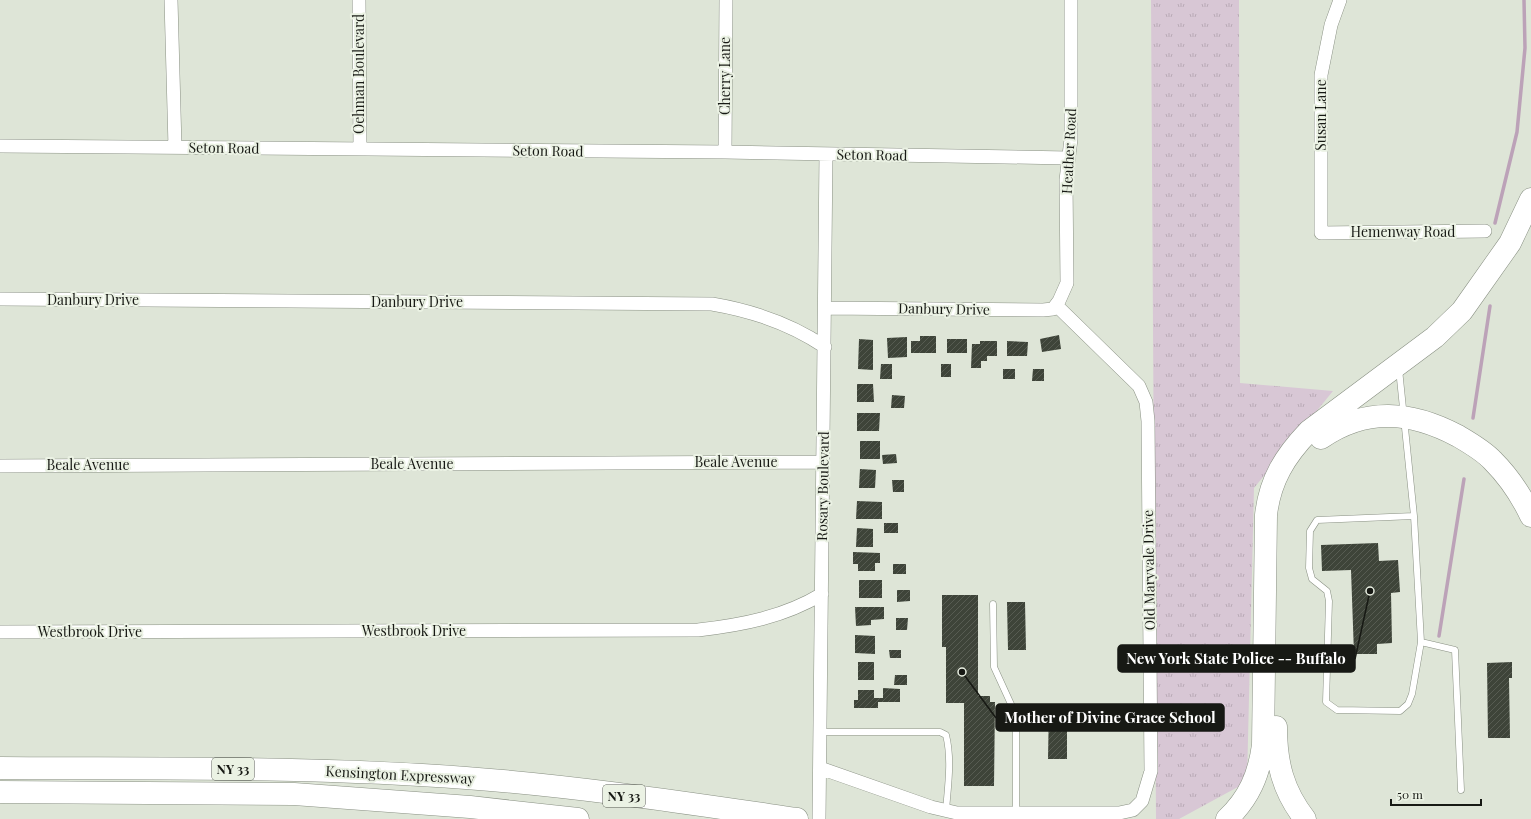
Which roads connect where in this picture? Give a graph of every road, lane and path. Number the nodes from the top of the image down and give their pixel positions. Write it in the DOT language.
graph roads {
  1 [pos="171,0"];
  2 [pos="359,0"];
  3 [pos="726,0"];
  4 [pos="1071,0"];
  5 [pos="1340,0"];
  6 [pos="0,146"];
  7 [pos="175,147"];
  8 [pos="360,149"];
  9 [pos="725,152"];
  10 [pos="826,154"];
  11 [pos="1068,158"];
  12 [pos="1531,199"];
  13 [pos="1485,231"];
  14 [pos="1321,233"];
  15 [pos="0,299"];
  16 [pos="1058,303"];
  17 [pos="825,308"];
  18 [pos="825,347"];
  19 [pos="1398,365"];
  20 [pos="1404,416"];
  21 [pos="823,462"];
  22 [pos="0,466"];
  23 [pos="1414,516"];
  24 [pos="1531,516"];
  25 [pos="822,594"];
  26 [pos="994,604"];
  27 [pos="0,632"];
  28 [pos="1421,642"];
  29 [pos="820,732"];
  30 [pos="0,768"];
  31 [pos="820,768"];
  32 [pos="1461,790"];
  33 [pos="0,792"];
  34 [pos="24,792"];
  35 [pos="0,803"];
  36 [pos="946,810"];
  37 [pos="1016,812"];
  38 [pos="789,818"];
  39 [pos="578,819"];
  40 [pos="819,819"];
  41 [pos="1227,819"];
  42 [pos="1305,819"];
  1 -- 7 [label="street"];
  2 -- 8 [label="street, Oehman Boulevard"];
  3 -- 9 [label="street, Cherry Lane"];
  4 -- 11 [label="street, Heather Road"];
  5 -- 14 [label="street, Susan Lane"];
  6 -- 7 [label="street, Seton Road"];
  7 -- 8 [label="street, Seton Road"];
  8 -- 9 [label="street, Seton Road"];
  9 -- 10 [label="street, Seton Road"];
  10 -- 11 [label="street, Seton Road"];
  10 -- 17 [label="street, Rosary Boulevard"];
  11 -- 16 [label="street, Heather Road"];
  12 -- 19 [label="highway"];
  13 -- 14 [label="street, Hemenway Road"];
  15 -- 18 [label="street, Danbury Drive"];
  16 -- 17 [label="street, Danbury Drive"];
  16 -- 37 [label="street, Old Maryvale Drive"];
  17 -- 18 [label="street, Rosary Boulevard"];
  18 -- 21 [label="street, Rosary Boulevard"];
  19 -- 20 [label="lane"];
  19 -- 41 [label="highway"];
  20 -- 23 [label="lane"];
  20 -- 24 [label="highway"];
  20 -- 42 [label="highway"];
  21 -- 22 [label="street, Beale Avenue"];
  21 -- 25 [label="street, Rosary Boulevard"];
  23 -- 28 [label="lane"];
  23 -- 28 [label="lane"];
  25 -- 27 [label="street, Westbrook Drive"];
  25 -- 29 [label="street, Rosary Boulevard"];
  26 -- 37 [label="lane"];
  28 -- 32 [label="lane"];
  29 -- 31 [label="street, Rosary Boulevard"];
  29 -- 36 [label="lane"];
  30 -- 38 [label="highway, Kensington Expressway / NY 33"];
  31 -- 36 [label="street, Old Maryvale Drive"];
  31 -- 40 [label="street, Rosary Boulevard"];
  33 -- 34 [label="highway, Kensington Expressway / NY 33"];
  34 -- 35 [label="highway"];
  34 -- 39 [label="highway, Kensington Expressway / NY 33"];
  36 -- 37 [label="street, Old Maryvale Drive"];
}
